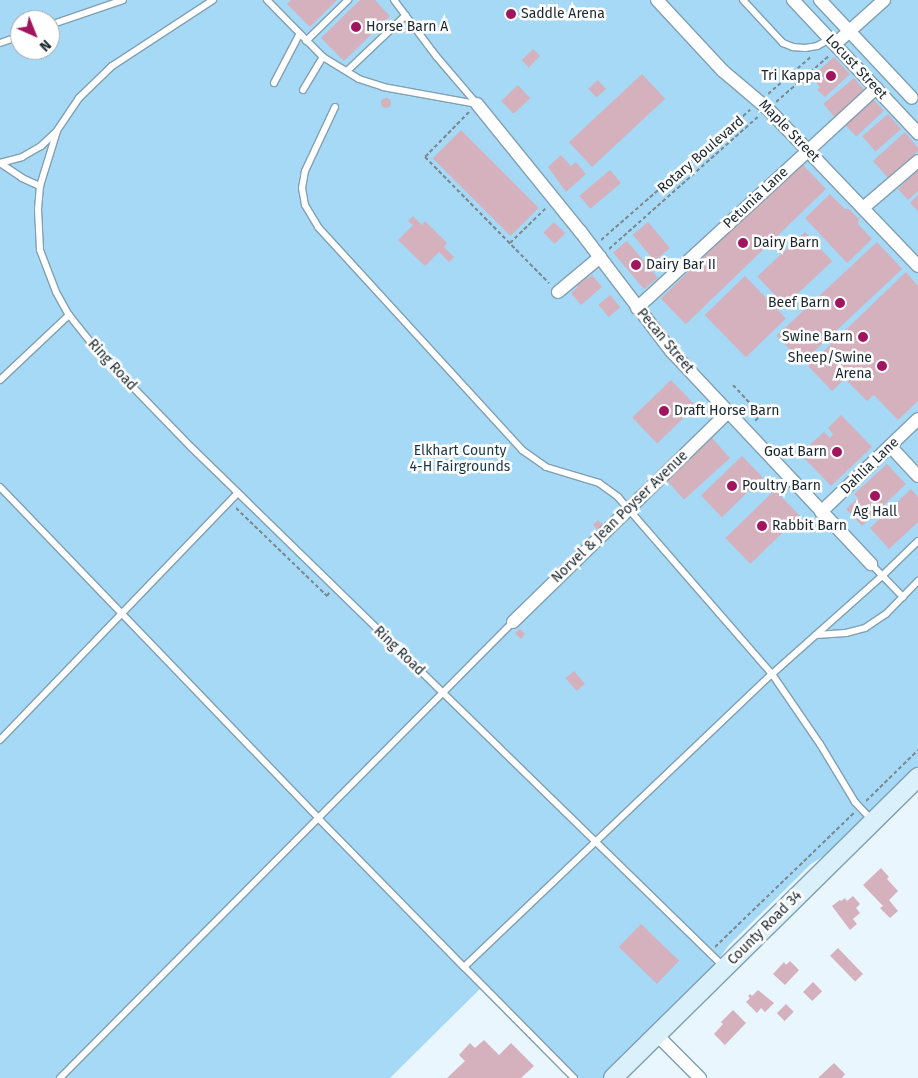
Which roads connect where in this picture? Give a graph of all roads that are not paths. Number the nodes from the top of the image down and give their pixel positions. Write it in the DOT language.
graph roads {
  1 [pos="123,0"];
  2 [pos="213,0"];
  3 [pos="267,0"];
  4 [pos="348,0"];
  5 [pos="394,0"];
  6 [pos="657,0"];
  7 [pos="743,0"];
  8 [pos="793,0"];
  9 [pos="820,0"];
  10 [pos="884,0"];
  11 [pos="406,15"];
  12 [pos="60,22"];
  13 [pos="849,31"];
  14 [pos="300,35"];
  15 [pos="306,41"];
  16 [pos="834,44"];
  17 [pos="323,57"];
  18 [pos="347,71"];
  19 [pos="274,83"];
  20 [pos="876,88"];
  21 [pos="303,90"];
  22 [pos="915,96"];
  23 [pos="477,104"];
  24 [pos="335,107"];
  25 [pos="897,111"];
  26 [pos="57,131"];
  27 [pos="918,133"];
  28 [pos="808,151"];
  29 [pos="918,161"];
  30 [pos="0,163"];
  31 [pos="40,186"];
  32 [pos="863,208"];
  33 [pos="596,252"];
  34 [pos="918,266"];
  35 [pos="555,289"];
  36 [pos="637,308"];
  37 [pos="69,315"];
  38 [pos="0,380"];
  39 [pos="728,412"];
  40 [pos="918,419"];
  41 [pos="890,446"];
  42 [pos="918,476"];
  43 [pos="0,487"];
  44 [pos="238,493"];
  45 [pos="627,509"];
  46 [pos="821,512"];
  47 [pos="918,541"];
  48 [pos="872,564"];
  49 [pos="882,576"];
  50 [pos="918,581"];
  51 [pos="903,597"];
  52 [pos="122,613"];
  53 [pos="513,622"];
  54 [pos="815,635"];
  55 [pos="772,674"];
  56 [pos="442,693"];
  57 [pos="0,740"];
  58 [pos="918,777"];
  59 [pos="318,818"];
  60 [pos="873,821"];
  61 [pos="594,841"];
  62 [pos="464,967"];
  63 [pos="725,968"];
  64 [pos="657,1035"];
  65 [pos="60,1078"];
  66 [pos="574,1078"];
  67 [pos="613,1078"];
  68 [pos="700,1078"];
  1 -- 12 [label="lane"];
  2 -- 26 [label="lane, Ring Road"];
  3 -- 14 [label="lane"];
  4 -- 15 [label="lane"];
  5 -- 11 [label="lane"];
  6 -- 28 [label="street, Maple Street"];
  7 -- 16 [label="lane"];
  8 -- 16 [label="street, Locust Street"];
  9 -- 13 [label="street"];
  10 -- 13 [label="street"];
  11 -- 18 [label="lane"];
  11 -- 23 [label="lane"];
  13 -- 16 [label="street"];
  13 -- 22 [label="street"];
  14 -- 15 [label="lane"];
  14 -- 19 [label="lane"];
  15 -- 17 [label="lane"];
  16 -- 20 [label="street, Locust Street"];
  17 -- 18 [label="lane"];
  17 -- 21 [label="lane"];
  18 -- 23 [label="lane"];
  20 -- 25 [label="street, Locust Street"];
  20 -- 28 [label="street, Petunia Lane"];
  22 -- 25 [label="street"];
  23 -- 33 [label="street, Pecan Street"];
  24 -- 45 [label="lane"];
  25 -- 27 [label="street, Locust Street"];
  26 -- 30 [label="lane"];
  26 -- 31 [label="lane, Ring Road"];
  28 -- 32 [label="street, Maple Street"];
  28 -- 36 [label="street, Petunia Lane"];
  29 -- 32 [label="street"];
  30 -- 31 [label="lane"];
  31 -- 37 [label="lane, Ring Road"];
  32 -- 34 [label="street, Maple Street"];
  33 -- 35 [label="street"];
  33 -- 36 [label="street, Pecan Street"];
  36 -- 39 [label="street, Pecan Street"];
  37 -- 38 [label="lane"];
  37 -- 44 [label="lane, Ring Road"];
  39 -- 45 [label="street, Norvel & Jean Poyser Avenue"];
  39 -- 46 [label="street, Pecan Street"];
  40 -- 41 [label="street, Dahlia Lane"];
  41 -- 42 [label="street"];
  41 -- 46 [label="street, Dahlia Lane"];
  43 -- 52 [label="lane"];
  44 -- 52 [label="lane"];
  44 -- 56 [label="lane, Ring Road"];
  45 -- 53 [label="street, Norvel & Jean Poyser Avenue"];
  45 -- 55 [label="lane"];
  46 -- 48 [label="street, Pecan Street"];
  47 -- 49 [label="lane"];
  48 -- 49 [label="lane"];
  49 -- 51 [label="lane"];
  49 -- 54 [label="lane"];
  50 -- 51 [label="lane"];
  51 -- 54 [label="lane"];
  52 -- 57 [label="lane"];
  52 -- 59 [label="lane"];
  53 -- 56 [label="lane"];
  54 -- 55 [label="lane"];
  55 -- 60 [label="lane"];
  55 -- 61 [label="lane"];
  56 -- 59 [label="lane"];
  56 -- 61 [label="lane, Ring Road"];
  58 -- 60 [label="street, County Road 34"];
  59 -- 62 [label="lane"];
  59 -- 65 [label="lane"];
  60 -- 63 [label="street, County Road 34"];
  61 -- 62 [label="lane"];
  61 -- 63 [label="lane, Ring Road"];
  62 -- 66 [label="lane"];
  63 -- 64 [label="street, County Road 34"];
  64 -- 67 [label="street, County Road 34"];
  64 -- 68 [label="street"];
}
